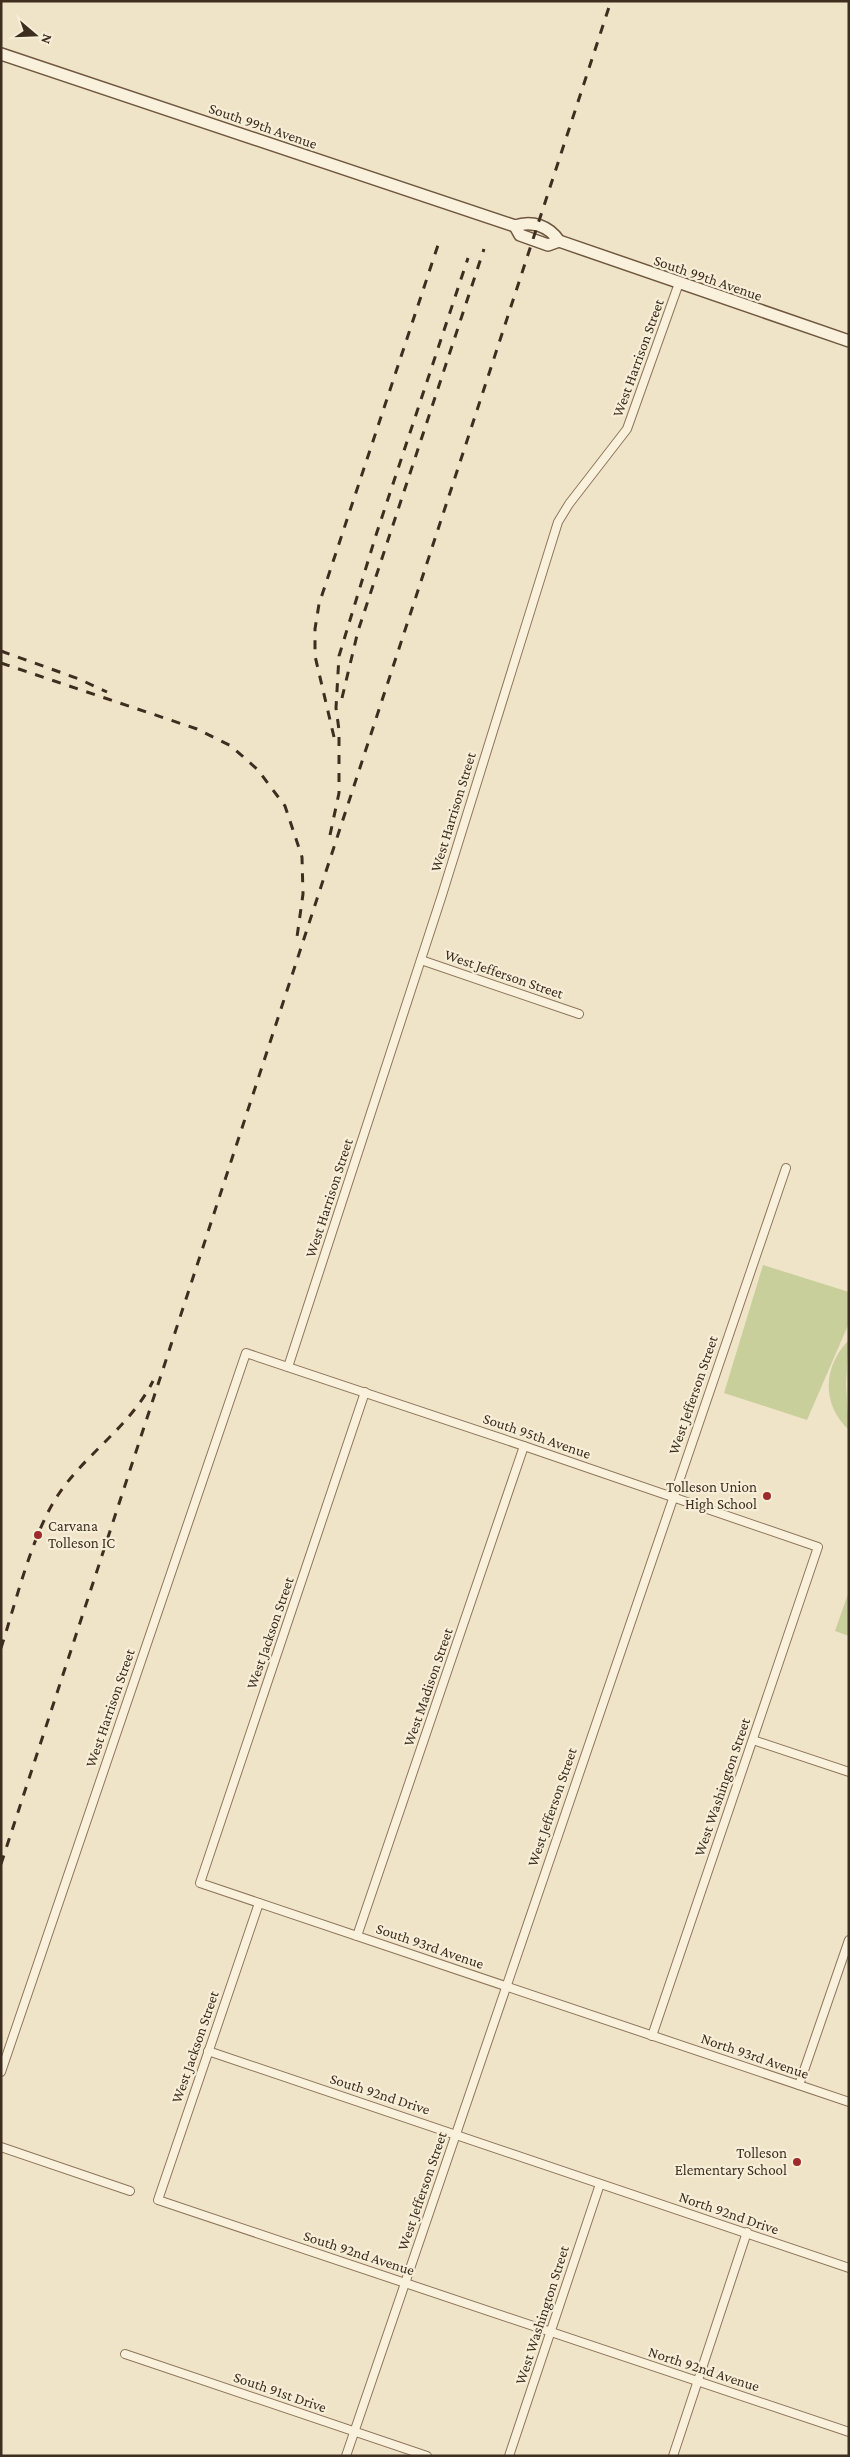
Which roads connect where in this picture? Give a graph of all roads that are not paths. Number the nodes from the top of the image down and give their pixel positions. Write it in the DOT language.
graph roads {
  1 [pos="1,54"];
  2 [pos="679,284"];
  3 [pos="849,341"];
  4 [pos="420,960"];
  5 [pos="579,1014"];
  6 [pos="786,1168"];
  7 [pos="246,1353"];
  8 [pos="288,1367"];
  9 [pos="365,1392"];
  10 [pos="524,1446"];
  11 [pos="672,1498"];
  12 [pos="818,1547"];
  13 [pos="753,1740"];
  14 [pos="849,1772"];
  15 [pos="200,1883"];
  16 [pos="259,1903"];
  17 [pos="357,1936"];
  18 [pos="849,1940"];
  19 [pos="506,1987"];
  20 [pos="652,2036"];
  21 [pos="208,2051"];
  22 [pos="1,2072"];
  23 [pos="799,2085"];
  24 [pos="849,2102"];
  25 [pos="456,2134"];
  26 [pos="1,2147"];
  27 [pos="600,2184"];
  28 [pos="130,2191"];
  29 [pos="158,2200"];
  30 [pos="747,2232"];
  31 [pos="849,2268"];
  32 [pos="405,2283"];
  33 [pos="551,2332"];
  34 [pos="125,2354"];
  35 [pos="697,2382"];
  36 [pos="848,2428"];
  37 [pos="355,2431"];
  38 [pos="346,2456"];
  39 [pos="427,2456"];
  40 [pos="509,2456"];
  41 [pos="673,2456"];
  1 -- 2 [label="main road, South 99th Avenue"];
  2 -- 3 [label="main road, South 99th Avenue"];
  2 -- 4 [label="street, West Harrison Street"];
  4 -- 5 [label="street, West Jefferson Street"];
  4 -- 8 [label="street, West Harrison Street"];
  6 -- 11 [label="street, West Jefferson Street"];
  7 -- 8 [label="street, South 95th Avenue"];
  7 -- 22 [label="street, West Harrison Street"];
  8 -- 9 [label="street, South 95th Avenue"];
  9 -- 10 [label="street, South 95th Avenue"];
  9 -- 15 [label="street, West Jackson Street"];
  10 -- 11 [label="street, South 95th Avenue"];
  10 -- 17 [label="street, West Madison Street"];
  11 -- 12 [label="street, South 95th Avenue"];
  11 -- 19 [label="street, West Jefferson Street"];
  12 -- 13 [label="street, West Washington Street"];
  13 -- 14 [label="street"];
  13 -- 20 [label="street, West Washington Street"];
  15 -- 16 [label="street, South 93rd Avenue"];
  16 -- 17 [label="street, South 93rd Avenue"];
  16 -- 21 [label="street, West Jackson Street"];
  17 -- 19 [label="street, South 93rd Avenue"];
  18 -- 23 [label="street"];
  19 -- 20 [label="street, South 93rd Avenue"];
  19 -- 25 [label="street, West Jefferson Street"];
  20 -- 23 [label="street, North 93rd Avenue"];
  21 -- 25 [label="street, South 92nd Drive"];
  21 -- 29 [label="street, West Jackson Street"];
  23 -- 24 [label="street, North 93rd Avenue"];
  25 -- 27 [label="street, South 92nd Drive"];
  25 -- 32 [label="street, West Jefferson Street"];
  26 -- 28 [label="street"];
  27 -- 30 [label="street, North 92nd Drive"];
  27 -- 33 [label="street, West Washington Street"];
  29 -- 32 [label="street, South 92nd Avenue"];
  30 -- 31 [label="street, North 92nd Drive"];
  30 -- 35 [label="street"];
  32 -- 33 [label="street, South 92nd Avenue"];
  32 -- 37 [label="street, West Jefferson Street"];
  33 -- 35 [label="street, North 92nd Avenue"];
  33 -- 40 [label="street, West Washington Street"];
  34 -- 37 [label="street, South 91st Drive"];
  35 -- 36 [label="street, North 92nd Avenue"];
  35 -- 41 [label="street"];
  37 -- 38 [label="street, West Jefferson Street"];
  37 -- 39 [label="street, South 91st Drive"];
}
